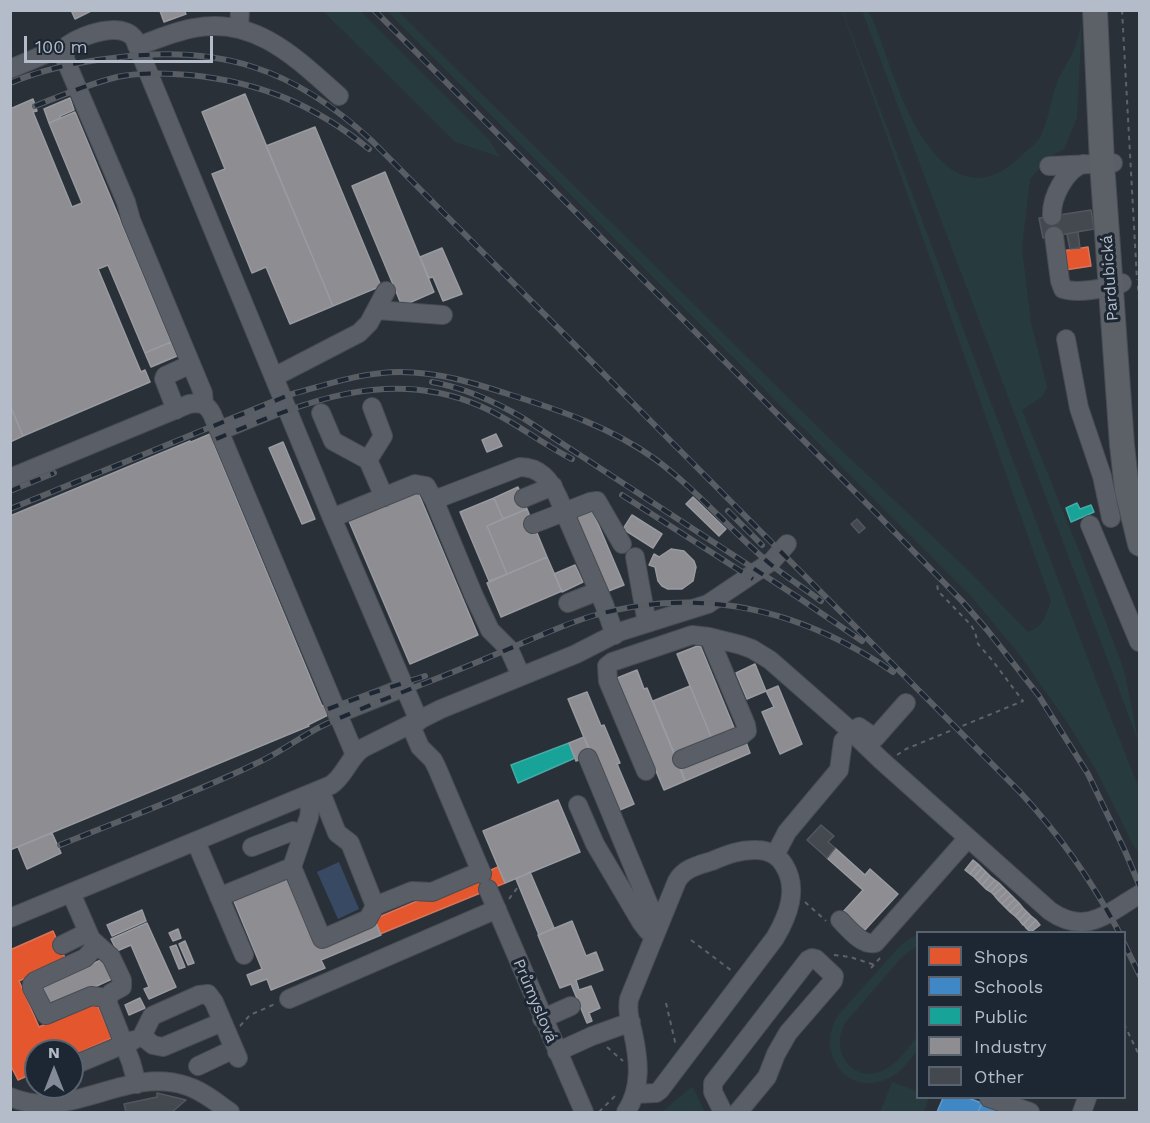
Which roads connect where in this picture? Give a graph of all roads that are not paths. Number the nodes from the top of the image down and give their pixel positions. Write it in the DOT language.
graph roads {
  1 [pos="240,10"];
  2 [pos="1095,10"];
  3 [pos="1104,10"];
  4 [pos="240,29"];
  5 [pos="137,46"];
  6 [pos="65,49"];
  7 [pos="10,69"];
  8 [pos="339,96"];
  9 [pos="1099,164"];
  10 [pos="1049,166"];
  11 [pos="1052,216"];
  12 [pos="1054,236"];
  13 [pos="1116,285"];
  14 [pos="386,291"];
  15 [pos="376,310"];
  16 [pos="443,315"];
  17 [pos="1066,339"];
  18 [pos="191,364"];
  19 [pos="274,377"];
  20 [pos="204,404"];
  21 [pos="285,404"];
  22 [pos="372,407"];
  23 [pos="176,410"];
  24 [pos="321,414"];
  25 [pos="219,431"];
  26 [pos="368,460"];
  27 [pos="10,478"];
  28 [pos="553,486"];
  29 [pos="1139,489"];
  30 [pos="384,497"];
  31 [pos="524,498"];
  32 [pos="434,500"];
  33 [pos="564,512"];
  34 [pos="332,518"];
  35 [pos="1111,518"];
  36 [pos="533,524"];
  37 [pos="1138,532"];
  38 [pos="622,544"];
  39 [pos="787,544"];
  40 [pos="635,557"];
  41 [pos="598,591"];
  42 [pos="568,603"];
  43 [pos="647,623"];
  44 [pos="615,635"];
  45 [pos="710,637"];
  46 [pos="1138,642"];
  47 [pos="576,654"];
  48 [pos="607,666"];
  49 [pos="521,676"];
  50 [pos="405,687"];
  51 [pos="906,703"];
  52 [pos="337,714"];
  53 [pos="415,723"];
  54 [pos="852,732"];
  55 [pos="354,754"];
  56 [pos="588,758"];
  57 [pos="682,759"];
  58 [pos="646,771"];
  59 [pos="313,793"];
  60 [pos="578,805"];
  61 [pos="303,834"];
  62 [pos="968,838"];
  63 [pos="196,842"];
  64 [pos="252,847"];
  65 [pos="775,855"];
  66 [pos="292,867"];
  67 [pos="484,878"];
  68 [pos="71,893"];
  69 [pos="1140,894"];
  70 [pos="219,897"];
  71 [pos="375,906"];
  72 [pos="497,909"];
  73 [pos="10,918"];
  74 [pos="840,920"];
  75 [pos="659,926"];
  76 [pos="1079,928"];
  77 [pos="93,939"];
  78 [pos="62,945"];
  79 [pos="244,955"];
  80 [pos="108,998"];
  81 [pos="289,999"];
  82 [pos="571,1006"];
  83 [pos="542,1019"];
  84 [pos="631,1022"];
  85 [pos="224,1027"];
  86 [pos="142,1036"];
  87 [pos="124,1044"];
  88 [pos="557,1052"];
  89 [pos="84,1061"];
  90 [pos="198,1066"];
  91 [pos="137,1084"];
  92 [pos="635,1094"];
  93 [pos="992,1099"];
  94 [pos="14,1104"];
  95 [pos="230,1113"];
  96 [pos="584,1113"];
  97 [pos="626,1113"];
  98 [pos="723,1113"];
  99 [pos="738,1113"];
  100 [pos="1030,1113"];
  1 -- 4 [label="street"];
  2 -- 9 [label="main road, Pardubická"];
  3 -- 9 [label="main road, Pardubická"];
  4 -- 5 [label="street"];
  4 -- 8 [label="street"];
  5 -- 6 [label="street"];
  5 -- 19 [label="street, Průmyslová"];
  6 -- 7 [label="street"];
  6 -- 18 [label="street"];
  9 -- 10 [label="street"];
  9 -- 11 [label="street"];
  9 -- 13 [label="main road, Pardubická"];
  12 -- 13 [label="street"];
  13 -- 29 [label="main road, Pardubická"];
  13 -- 37 [label="main road, Pardubická"];
  14 -- 15 [label="street"];
  15 -- 16 [label="street"];
  15 -- 19 [label="street"];
  17 -- 35 [label="street"];
  18 -- 20 [label="street"];
  18 -- 23 [label="street"];
  19 -- 21 [label="street, Průmyslová"];
  20 -- 23 [label="street"];
  20 -- 25 [label="street"];
  21 -- 25 [label="street"];
  21 -- 34 [label="street, Průmyslová"];
  22 -- 26 [label="street"];
  23 -- 27 [label="street"];
  24 -- 26 [label="street"];
  25 -- 52 [label="street"];
  26 -- 30 [label="street"];
  28 -- 31 [label="street"];
  28 -- 32 [label="street"];
  28 -- 33 [label="street"];
  30 -- 32 [label="street"];
  30 -- 34 [label="street"];
  32 -- 49 [label="street"];
  33 -- 36 [label="street"];
  33 -- 38 [label="street"];
  33 -- 41 [label="street"];
  34 -- 50 [label="street, Průmyslová"];
  35 -- 37 [label="street"];
  35 -- 46 [label="street"];
  39 -- 43 [label="street"];
  40 -- 43 [label="street"];
  41 -- 42 [label="street"];
  41 -- 44 [label="street"];
  43 -- 44 [label="street"];
  44 -- 47 [label="street"];
  45 -- 48 [label="street"];
  45 -- 54 [label="street"];
  45 -- 57 [label="street"];
  47 -- 48 [label="street"];
  47 -- 49 [label="street"];
  48 -- 58 [label="street"];
  49 -- 53 [label="street"];
  50 -- 52 [label="street"];
  50 -- 53 [label="street, Průmyslová"];
  51 -- 54 [label="street"];
  52 -- 55 [label="street"];
  53 -- 55 [label="street"];
  53 -- 67 [label="street, Průmyslová"];
  54 -- 62 [label="street"];
  54 -- 65 [label="street"];
  55 -- 59 [label="street"];
  56 -- 75 [label="street"];
  59 -- 61 [label="street"];
  59 -- 63 [label="street"];
  59 -- 71 [label="street"];
  60 -- 75 [label="street"];
  61 -- 64 [label="street"];
  61 -- 66 [label="street"];
  62 -- 74 [label="street"];
  62 -- 76 [label="street"];
  63 -- 68 [label="street"];
  63 -- 70 [label="street"];
  65 -- 75 [label="street"];
  65 -- 92 [label="street"];
  66 -- 70 [label="street"];
  66 -- 71 [label="street"];
  67 -- 71 [label="street"];
  67 -- 72 [label="street, Průmyslová"];
  68 -- 73 [label="street"];
  68 -- 77 [label="street"];
  69 -- 76 [label="street"];
  70 -- 79 [label="street"];
  72 -- 81 [label="street"];
  72 -- 83 [label="street, Průmyslová"];
  75 -- 84 [label="street"];
  77 -- 78 [label="street"];
  77 -- 80 [label="street"];
  77 -- 80 [label="street"];
  80 -- 87 [label="street"];
  82 -- 83 [label="street"];
  83 -- 88 [label="street, Průmyslová"];
  84 -- 88 [label="street"];
  84 -- 92 [label="street"];
  85 -- 86 [label="street"];
  85 -- 86 [label="street"];
  85 -- 90 [label="street"];
  86 -- 87 [label="street"];
  87 -- 89 [label="street"];
  87 -- 91 [label="street"];
  88 -- 96 [label="street, Průmyslová"];
  91 -- 94 [label="street"];
  91 -- 95 [label="street"];
  92 -- 97 [label="street"];
  93 -- 100 [label="street"];
  98 -- 99 [label="street"];
}
